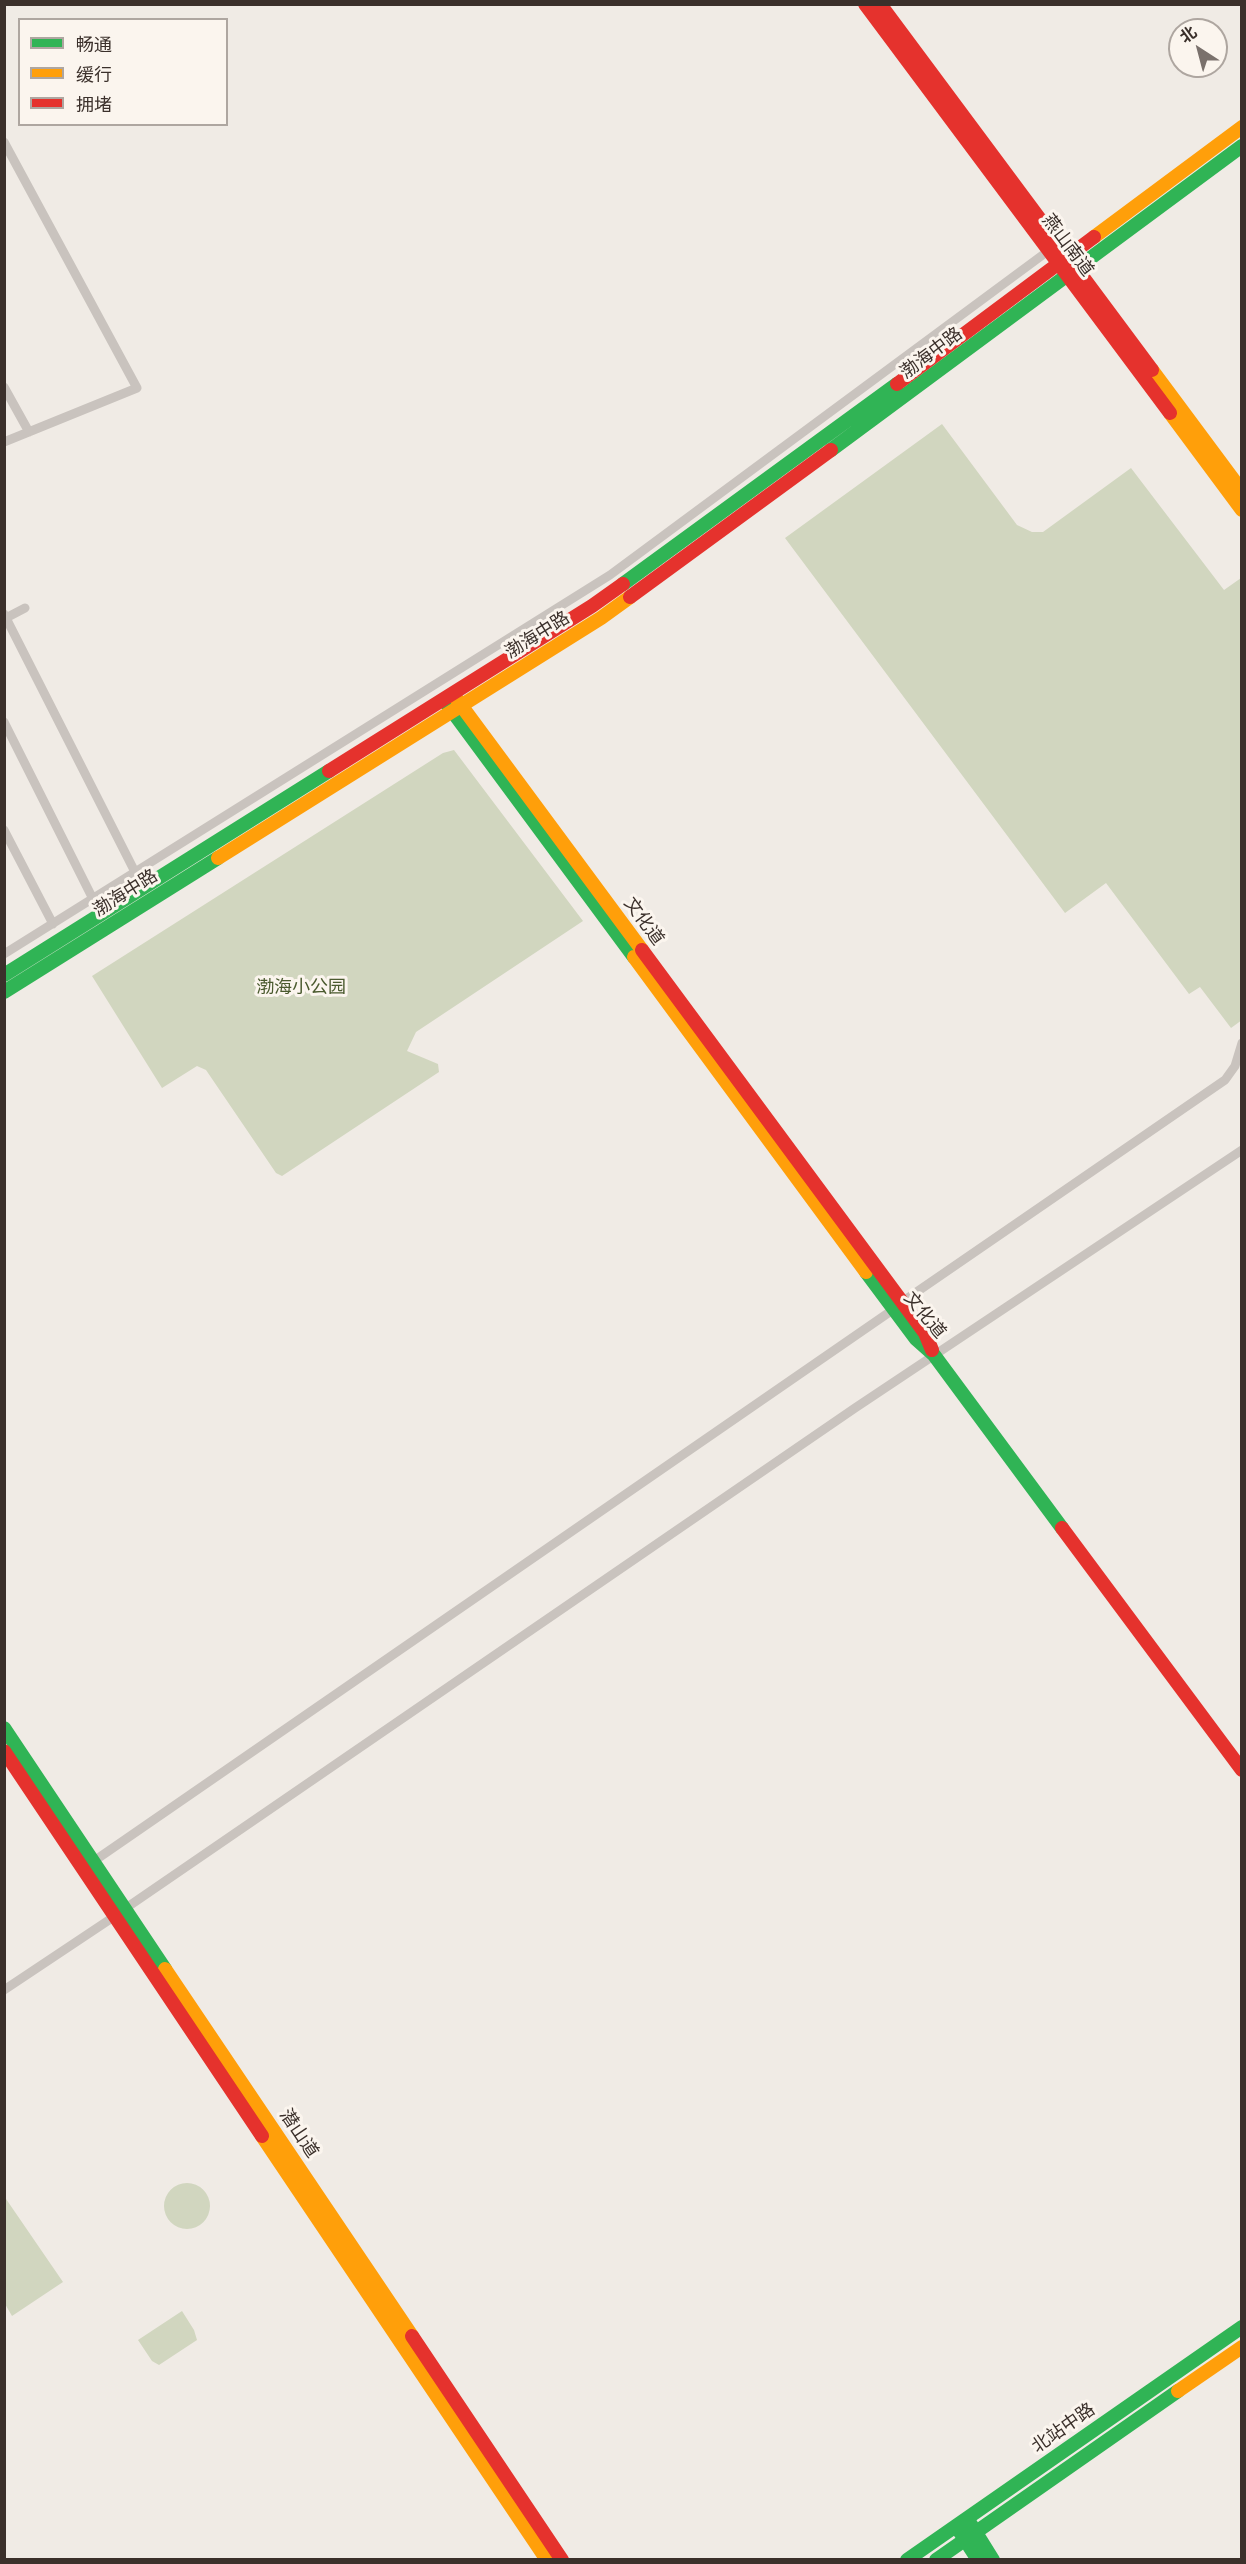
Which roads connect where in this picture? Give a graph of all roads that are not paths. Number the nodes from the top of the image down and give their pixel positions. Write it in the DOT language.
graph roads {
  1 [pos="864,4"];
  2 [pos="880,4"];
  3 [pos="1242,127"];
  4 [pos="4,142"];
  5 [pos="1242,146"];
  6 [pos="1048,251"];
  7 [pos="1063,260"];
  8 [pos="1072,272"];
  9 [pos="4,387"];
  10 [pos="29,432"];
  11 [pos="4,442"];
  12 [pos="1242,491"];
  13 [pos="1242,510"];
  14 [pos="25,608"];
  15 [pos="5,617"];
  16 [pos="448,697"];
  17 [pos="457,708"];
  18 [pos="4,722"];
  19 [pos="4,830"];
  20 [pos="135,872"];
  21 [pos="93,899"];
  22 [pos="53,924"];
  23 [pos="6,951"];
  24 [pos="4,975"];
  25 [pos="4,992"];
  26 [pos="1242,1043"];
  27 [pos="1242,1150"];
  28 [pos="898,1306"];
  29 [pos="934,1355"];
  30 [pos="4,1728"];
  31 [pos="4,1751"];
  32 [pos="1242,1770"];
  33 [pos="94,1861"];
  34 [pos="120,1912"];
  35 [pos="4,1990"];
  36 [pos="1242,2327"];
  37 [pos="1242,2347"];
  38 [pos="962,2522"];
  39 [pos="970,2536"];
  40 [pos="547,2559"];
  41 [pos="562,2559"];
  42 [pos="907,2559"];
  43 [pos="936,2559"];
  44 [pos="978,2559"];
  45 [pos="993,2559"];
  1 -- 6 [label="main road, 燕山南道"];
  2 -- 7 [label="main road, 燕山南道"];
  3 -- 7 [label="main road, 渤海中路"];
  4 -- 10 [label="street"];
  5 -- 8 [label="main road, 渤海中路"];
  6 -- 7 [label="main road, 燕山南道"];
  6 -- 20 [label="street"];
  7 -- 8 [label="main road, 燕山南道"];
  7 -- 16 [label="main road, 渤海中路"];
  8 -- 12 [label="main road, 燕山南道"];
  8 -- 13 [label="main road, 燕山南道"];
  8 -- 17 [label="main road, 渤海中路"];
  9 -- 10 [label="street"];
  10 -- 11 [label="street"];
  14 -- 15 [label="street"];
  15 -- 20 [label="street"];
  16 -- 17 [label="main road, 文化道"];
  16 -- 24 [label="main road, 渤海中路"];
  17 -- 25 [label="main road, 渤海中路"];
  17 -- 28 [label="main road, 文化道"];
  18 -- 21 [label="street"];
  19 -- 22 [label="street"];
  20 -- 21 [label="street"];
  21 -- 22 [label="street"];
  22 -- 23 [label="street"];
  26 -- 28 [label="street"];
  27 -- 29 [label="street"];
  28 -- 29 [label="main road, 文化道"];
  28 -- 33 [label="street"];
  29 -- 32 [label="main road, 文化道"];
  29 -- 34 [label="street"];
  30 -- 33 [label="main road, 潜山道"];
  31 -- 34 [label="main road, 潜山道"];
  33 -- 34 [label="main road, 潜山道"];
  34 -- 35 [label="street"];
  34 -- 40 [label="main road, 潜山道"];
  34 -- 41 [label="main road, 潜山道"];
  36 -- 38 [label="main road, 北站中路"];
  37 -- 39 [label="main road, 北站中路"];
  38 -- 39 [label="main road"];
  38 -- 42 [label="main road, 北站中路"];
  39 -- 43 [label="main road, 北站中路"];
  39 -- 44 [label="main road"];
  39 -- 45 [label="main road"];
}
